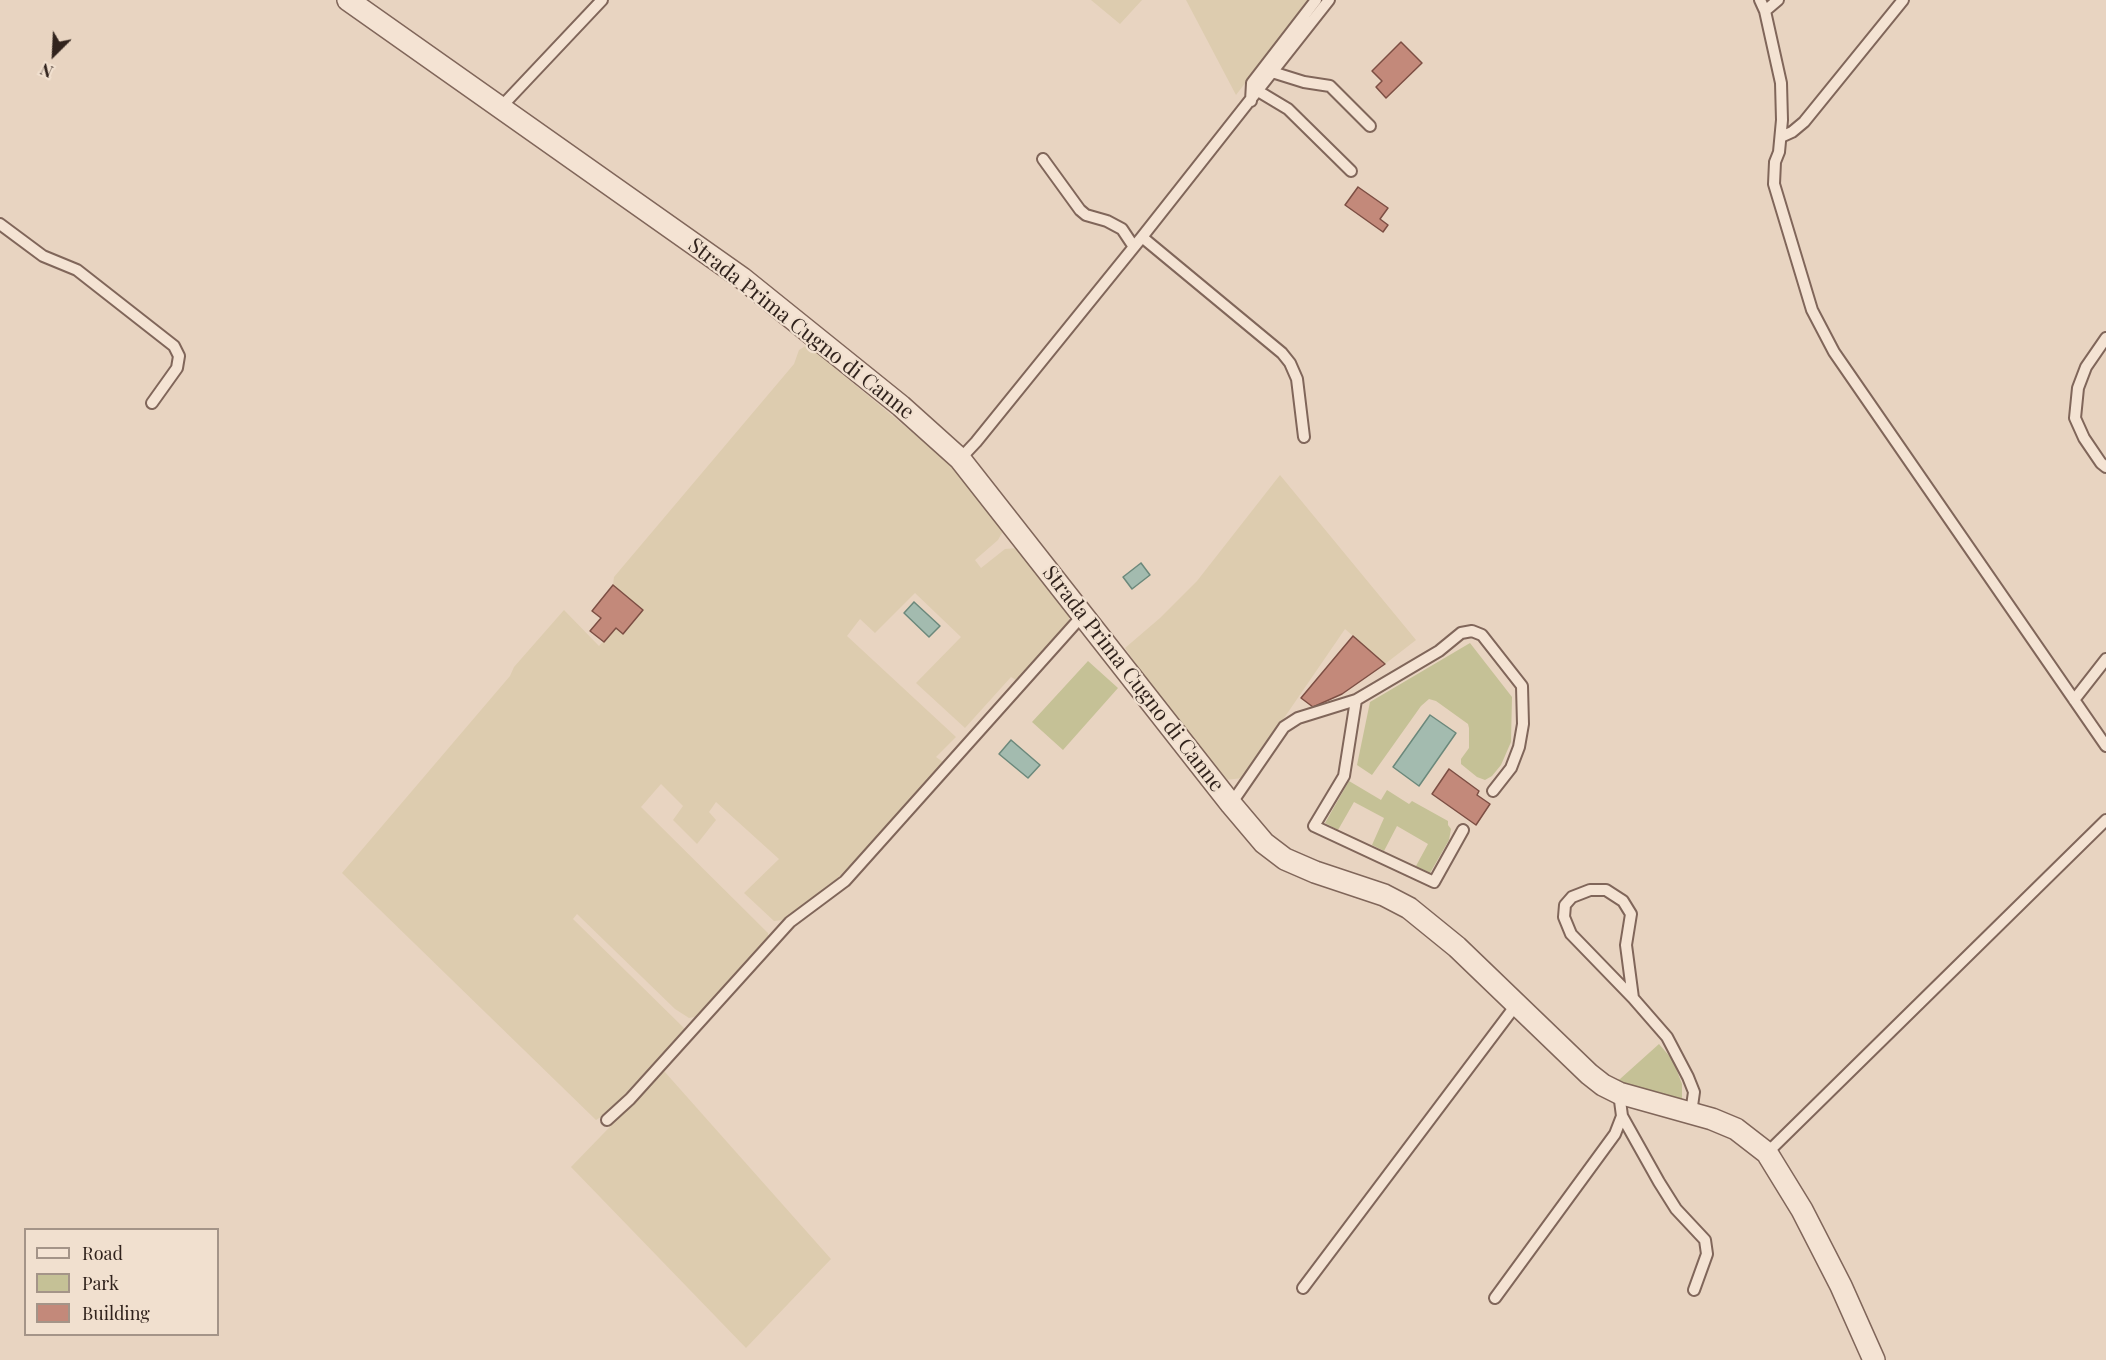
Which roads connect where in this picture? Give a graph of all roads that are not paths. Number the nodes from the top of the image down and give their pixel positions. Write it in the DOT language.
graph roads {
  1 [pos="348,0"];
  2 [pos="602,0"];
  3 [pos="1316,0"];
  4 [pos="1329,0"];
  5 [pos="1760,0"];
  6 [pos="1778,0"];
  7 [pos="1903,0"];
  8 [pos="1765,11"];
  9 [pos="1272,72"];
  10 [pos="1258,91"];
  11 [pos="1250,102"];
  12 [pos="501,107"];
  13 [pos="1370,126"];
  14 [pos="1781,137"];
  15 [pos="1043,159"];
  16 [pos="1351,171"];
  17 [pos="0,224"];
  18 [pos="1142,237"];
  19 [pos="1134,247"];
  20 [pos="2106,338"];
  21 [pos="152,403"];
  22 [pos="1304,437"];
  23 [pos="960,459"];
  24 [pos="2106,467"];
  25 [pos="1082,616"];
  26 [pos="2106,659"];
  27 [pos="1356,700"];
  28 [pos="2074,700"];
  29 [pos="2106,746"];
  30 [pos="1493,791"];
  31 [pos="1231,804"];
  32 [pos="2106,820"];
  33 [pos="1463,830"];
  34 [pos="1633,998"];
  35 [pos="1516,1005"];
  36 [pos="1619,1093"];
  37 [pos="1691,1113"];
  38 [pos="1622,1116"];
  39 [pos="607,1120"];
  40 [pos="1767,1153"];
  41 [pos="1303,1288"];
  42 [pos="1694,1290"];
  43 [pos="1495,1298"];
  44 [pos="1874,1360"];
  1 -- 12 [label="street, Strada Prima Cugno di Canne"];
  2 -- 12 [label="lane"];
  3 -- 11 [label="lane"];
  4 -- 9 [label="lane"];
  5 -- 8 [label="lane"];
  6 -- 8 [label="lane"];
  7 -- 14 [label="lane"];
  8 -- 14 [label="lane"];
  9 -- 10 [label="lane"];
  9 -- 13 [label="lane"];
  10 -- 11 [label="lane"];
  10 -- 16 [label="lane"];
  11 -- 18 [label="lane"];
  12 -- 23 [label="street, Strada Prima Cugno di Canne"];
  14 -- 28 [label="lane"];
  15 -- 19 [label="lane"];
  17 -- 21 [label="lane"];
  18 -- 19 [label="lane"];
  18 -- 22 [label="lane"];
  19 -- 23 [label="lane"];
  20 -- 24 [label="lane"];
  23 -- 25 [label="street, Strada Prima Cugno di Canne"];
  25 -- 31 [label="street, Strada Prima Cugno di Canne"];
  25 -- 39 [label="lane"];
  26 -- 28 [label="lane"];
  27 -- 30 [label="lane"];
  27 -- 31 [label="lane"];
  27 -- 33 [label="lane"];
  28 -- 29 [label="lane"];
  31 -- 35 [label="street, Strada Prima Cugno di Canne"];
  32 -- 40 [label="lane"];
  34 -- 34 [label="lane"];
  34 -- 37 [label="lane"];
  35 -- 36 [label="street, Strada Prima Cugno di Canne"];
  35 -- 41 [label="lane"];
  36 -- 37 [label="street, Strada Prima Cugno di Canne"];
  36 -- 38 [label="lane"];
  37 -- 40 [label="street, Strada Prima Cugno di Canne"];
  38 -- 42 [label="lane"];
  38 -- 43 [label="lane"];
  40 -- 44 [label="street, Strada Prima Cugno di Canne"];
}
